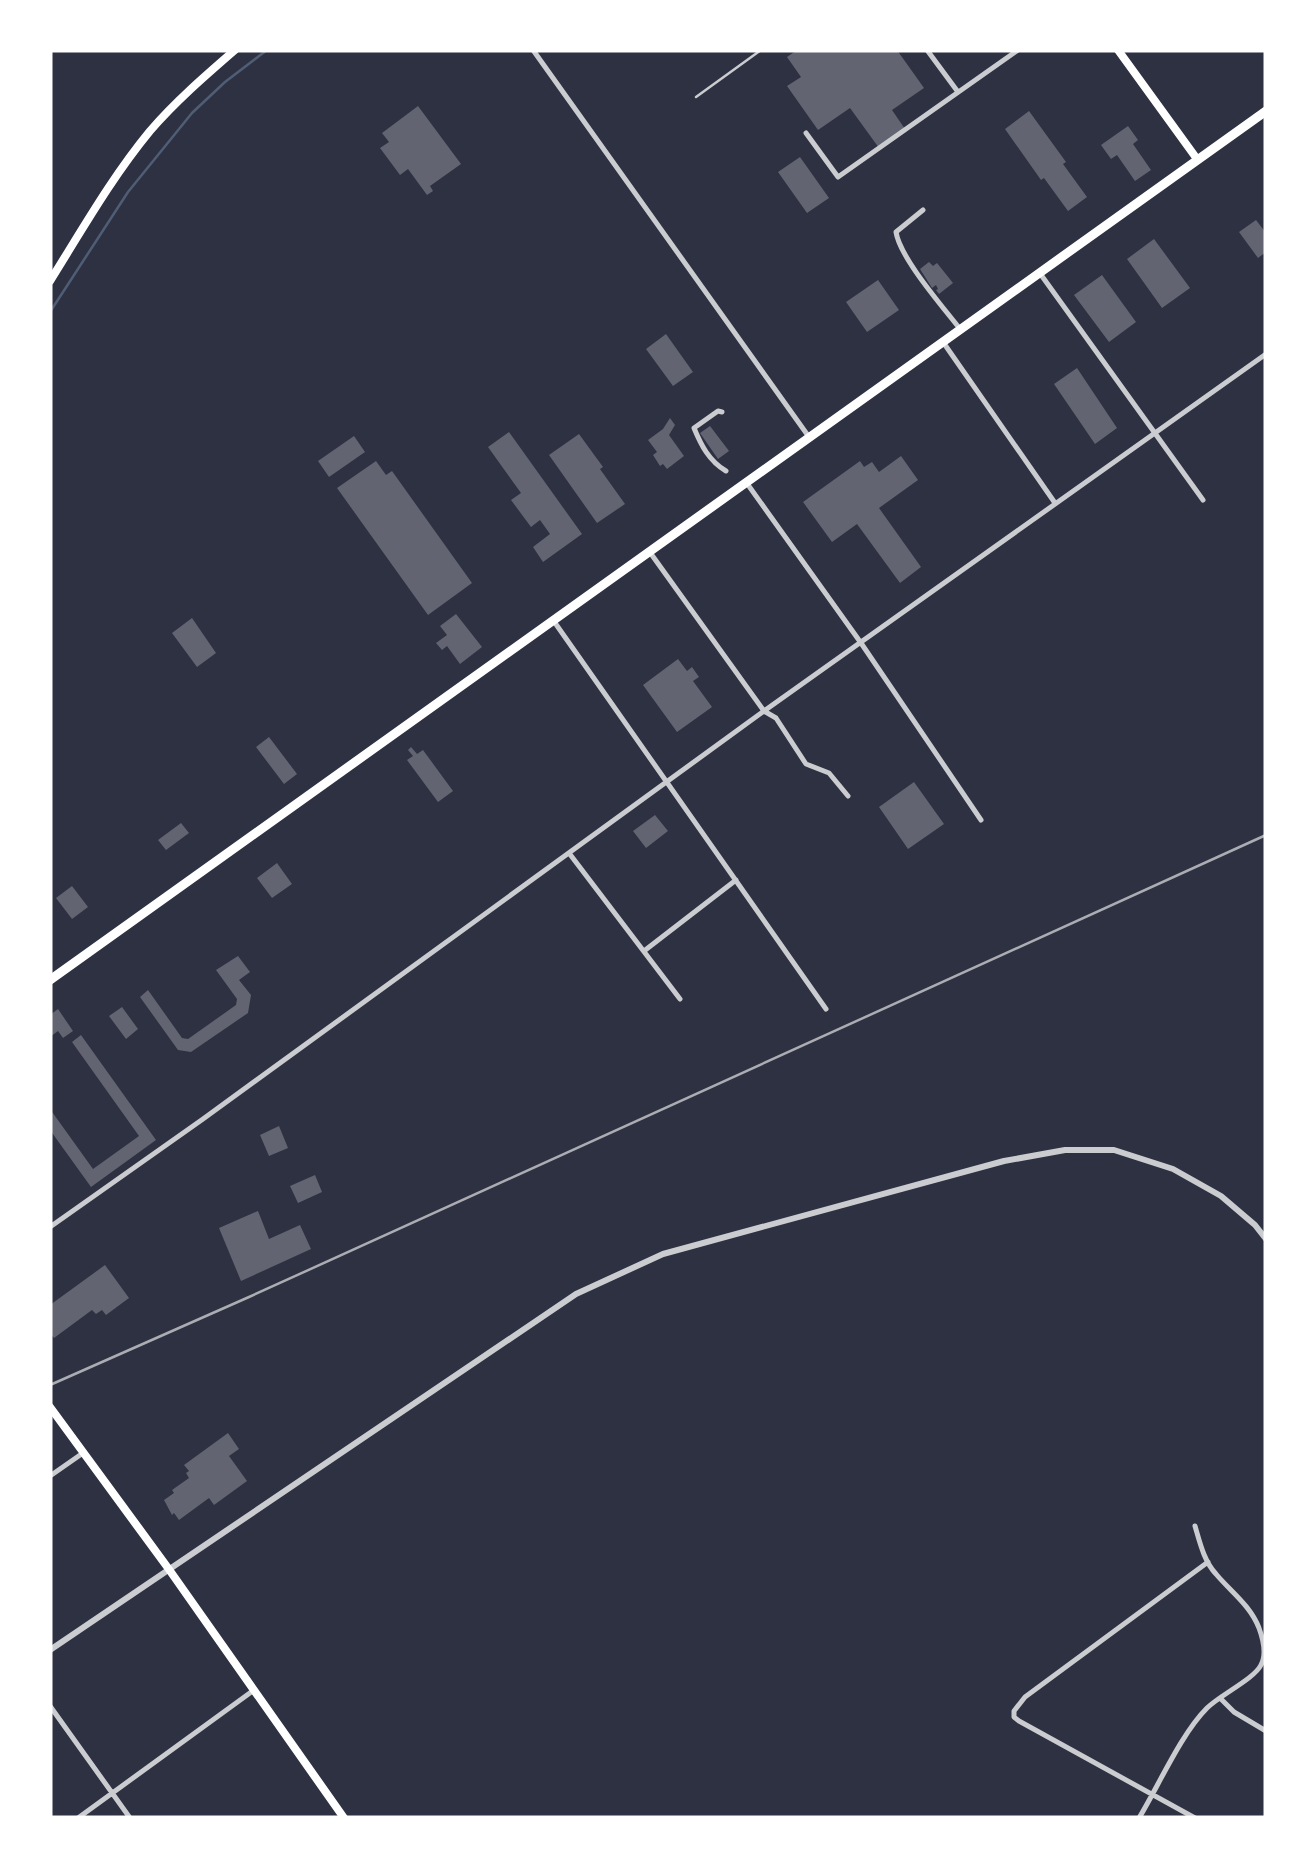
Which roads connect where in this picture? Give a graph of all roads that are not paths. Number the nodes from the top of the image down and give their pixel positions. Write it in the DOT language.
graph roads {
  1 [pos="235,50"];
  2 [pos="533,50"];
  3 [pos="761,50"];
  4 [pos="927,50"];
  5 [pos="1018,50"];
  6 [pos="1118,50"];
  7 [pos="958,92"];
  8 [pos="696,97"];
  9 [pos="1266,111"];
  10 [pos="806,134"];
  11 [pos="1197,160"];
  12 [pos="924,210"];
  13 [pos="1040,272"];
  14 [pos="50,280"];
  15 [pos="960,329"];
  16 [pos="943,342"];
  17 [pos="1266,354"];
  18 [pos="722,412"];
  19 [pos="1154,434"];
  20 [pos="810,437"];
  21 [pos="726,470"];
  22 [pos="746,482"];
  23 [pos="1203,500"];
  24 [pos="1055,504"];
  25 [pos="649,551"];
  26 [pos="553,620"];
  27 [pos="861,644"];
  28 [pos="764,711"];
  29 [pos="666,783"];
  30 [pos="848,796"];
  31 [pos="981,820"];
  32 [pos="569,853"];
  33 [pos="736,880"];
  34 [pos="644,951"];
  35 [pos="50,980"];
  36 [pos="680,1000"];
  37 [pos="826,1010"];
  38 [pos="50,1227"];
  39 [pos="1266,1239"];
  40 [pos="50,1407"];
  41 [pos="83,1453"];
  42 [pos="50,1476"];
  43 [pos="1196,1526"];
  44 [pos="1208,1562"];
  45 [pos="168,1568"];
  46 [pos="50,1650"];
  47 [pos="1264,1656"];
  48 [pos="254,1690"];
  49 [pos="1220,1698"];
  50 [pos="50,1706"];
  51 [pos="1266,1731"];
  52 [pos="113,1794"];
  53 [pos="1153,1795"];
  54 [pos="339,1816"];
  55 [pos="78,1818"];
  56 [pos="130,1818"];
  57 [pos="1139,1818"];
  58 [pos="1194,1818"];
  1 -- 14 [label="main road"];
  2 -- 20 [label="street"];
  3 -- 8 [label="lane"];
  4 -- 7 [label="street"];
  5 -- 7 [label="street"];
  6 -- 11 [label="main road"];
  7 -- 10 [label="street"];
  9 -- 11 [label="main road"];
  11 -- 13 [label="main road"];
  12 -- 15 [label="street"];
  13 -- 15 [label="main road"];
  13 -- 19 [label="street"];
  15 -- 16 [label="main road"];
  16 -- 20 [label="main road"];
  16 -- 24 [label="street"];
  17 -- 19 [label="street"];
  18 -- 21 [label="street"];
  19 -- 23 [label="street"];
  19 -- 24 [label="street"];
  20 -- 22 [label="main road"];
  22 -- 25 [label="main road"];
  22 -- 27 [label="street"];
  24 -- 27 [label="street"];
  25 -- 26 [label="main road"];
  25 -- 28 [label="street"];
  26 -- 29 [label="street"];
  26 -- 35 [label="main road"];
  27 -- 28 [label="street"];
  27 -- 31 [label="street"];
  28 -- 29 [label="street"];
  28 -- 30 [label="street"];
  29 -- 32 [label="street"];
  29 -- 33 [label="street"];
  32 -- 34 [label="street"];
  32 -- 38 [label="street"];
  33 -- 34 [label="street"];
  33 -- 37 [label="street"];
  34 -- 36 [label="street"];
  39 -- 45 [label="street"];
  40 -- 41 [label="main road"];
  41 -- 42 [label="street"];
  41 -- 45 [label="main road"];
  43 -- 44 [label="street"];
  44 -- 47 [label="street"];
  44 -- 53 [label="street"];
  45 -- 46 [label="street"];
  45 -- 48 [label="main road"];
  47 -- 49 [label="street"];
  48 -- 52 [label="street"];
  48 -- 54 [label="main road"];
  49 -- 51 [label="street"];
  49 -- 53 [label="street"];
  50 -- 52 [label="street"];
  52 -- 55 [label="street"];
  52 -- 56 [label="street"];
  53 -- 57 [label="street"];
  53 -- 58 [label="street"];
}
